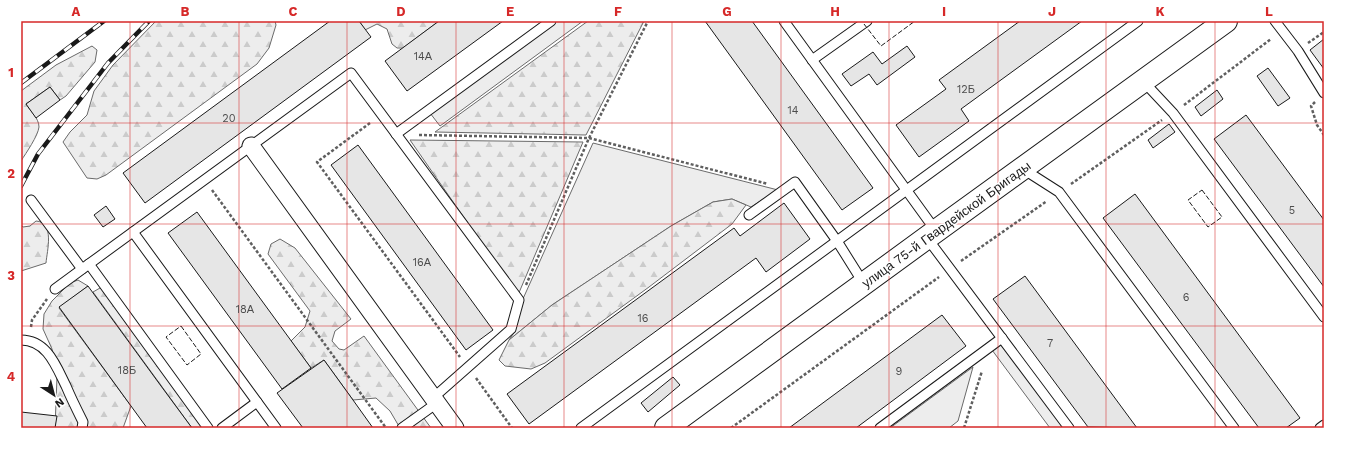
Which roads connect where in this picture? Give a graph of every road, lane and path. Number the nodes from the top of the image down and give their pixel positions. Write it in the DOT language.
graph roads {
  1 [pos="551,21"];
  2 [pos="648,21"];
  3 [pos="784,21"];
  4 [pos="866,21"];
  5 [pos="1138,21"];
  6 [pos="1226,21"];
  7 [pos="1275,21"];
  8 [pos="1324,32"];
  9 [pos="1298,51"];
  10 [pos="812,60"];
  11 [pos="1143,81"];
  12 [pos="1322,96"];
  13 [pos="382,114"];
  14 [pos="396,134"];
  15 [pos="1324,135"];
  16 [pos="588,138"];
  17 [pos="251,146"];
  18 [pos="1022,168"];
  19 [pos="205,180"];
  20 [pos="786,188"];
  21 [pos="906,190"];
  22 [pos="1059,192"];
  23 [pos="31,200"];
  24 [pos="750,215"];
  25 [pos="133,232"];
  26 [pos="932,234"];
  27 [pos="837,241"];
  28 [pos="86,267"];
  29 [pos="951,269"];
  30 [pos="864,284"];
  31 [pos="55,289"];
  32 [pos="519,300"];
  33 [pos="1324,317"];
  34 [pos="1002,338"];
  35 [pos="25,340"];
  36 [pos="989,347"];
  37 [pos="468,368"];
  38 [pos="435,400"];
  39 [pos="257,402"];
  40 [pos="1324,425"];
  41 [pos="82,428"];
  42 [pos="208,428"];
  43 [pos="222,428"];
  44 [pos="276,428"];
  45 [pos="386,428"];
  46 [pos="402,428"];
  47 [pos="455,428"];
  48 [pos="512,428"];
  49 [pos="581,428"];
  50 [pos="666,428"];
  51 [pos="731,428"];
  52 [pos="880,428"];
  53 [pos="964,428"];
  54 [pos="1069,428"];
  55 [pos="1234,428"];
  56 [pos="1320,428"];
  1 -- 14 [label="lane"];
  2 -- 16 [label="path"];
  3 -- 10 [label="lane"];
  4 -- 10 [label="lane"];
  5 -- 21 [label="lane"];
  6 -- 11 [label="main road, улица 75-й Гвардейской Бригады"];
  7 -- 9 [label="lane"];
  8 -- 9 [label="path"];
  9 -- 12 [label="lane"];
  10 -- 21 [label="lane"];
  11 -- 18 [label="main road, улица 75-й Гвардейской Бригады"];
  11 -- 33 [label="lane"];
  12 -- 15 [label="path"];
  13 -- 14 [label="lane"];
  13 -- 17 [label="lane"];
  13 -- 37 [label="path"];
  14 -- 16 [label="path"];
  14 -- 32 [label="lane"];
  16 -- 20 [label="path"];
  16 -- 32 [label="path"];
  17 -- 19 [label="lane"];
  17 -- 38 [label="street"];
  18 -- 22 [label="lane"];
  18 -- 26 [label="main road, улица 75-й Гвардейской Бригады"];
  19 -- 25 [label="lane"];
  19 -- 45 [label="path"];
  20 -- 24 [label="lane"];
  20 -- 27 [label="lane"];
  21 -- 26 [label="lane"];
  21 -- 27 [label="lane"];
  22 -- 29 [label="path"];
  22 -- 55 [label="lane"];
  23 -- 28 [label="lane"];
  25 -- 28 [label="lane"];
  25 -- 39 [label="lane"];
  26 -- 29 [label="lane"];
  26 -- 30 [label="main road, улица 75-й Гвардейской Бригады"];
  27 -- 30 [label="lane"];
  27 -- 49 [label="lane"];
  28 -- 31 [label="lane"];
  28 -- 42 [label="lane"];
  29 -- 34 [label="lane"];
  29 -- 51 [label="path"];
  30 -- 50 [label="main road, улица 75-й Гвардейской Бригады"];
  31 -- 35 [label="path"];
  32 -- 37 [label="lane"];
  34 -- 36 [label="lane"];
  34 -- 54 [label="lane"];
  35 -- 41 [label="lane"];
  36 -- 52 [label="lane"];
  36 -- 53 [label="path"];
  37 -- 38 [label="lane"];
  37 -- 48 [label="path"];
  38 -- 46 [label="lane"];
  38 -- 47 [label="street"];
  39 -- 43 [label="lane"];
  39 -- 44 [label="lane"];
  40 -- 56 [label="lane"];
}
